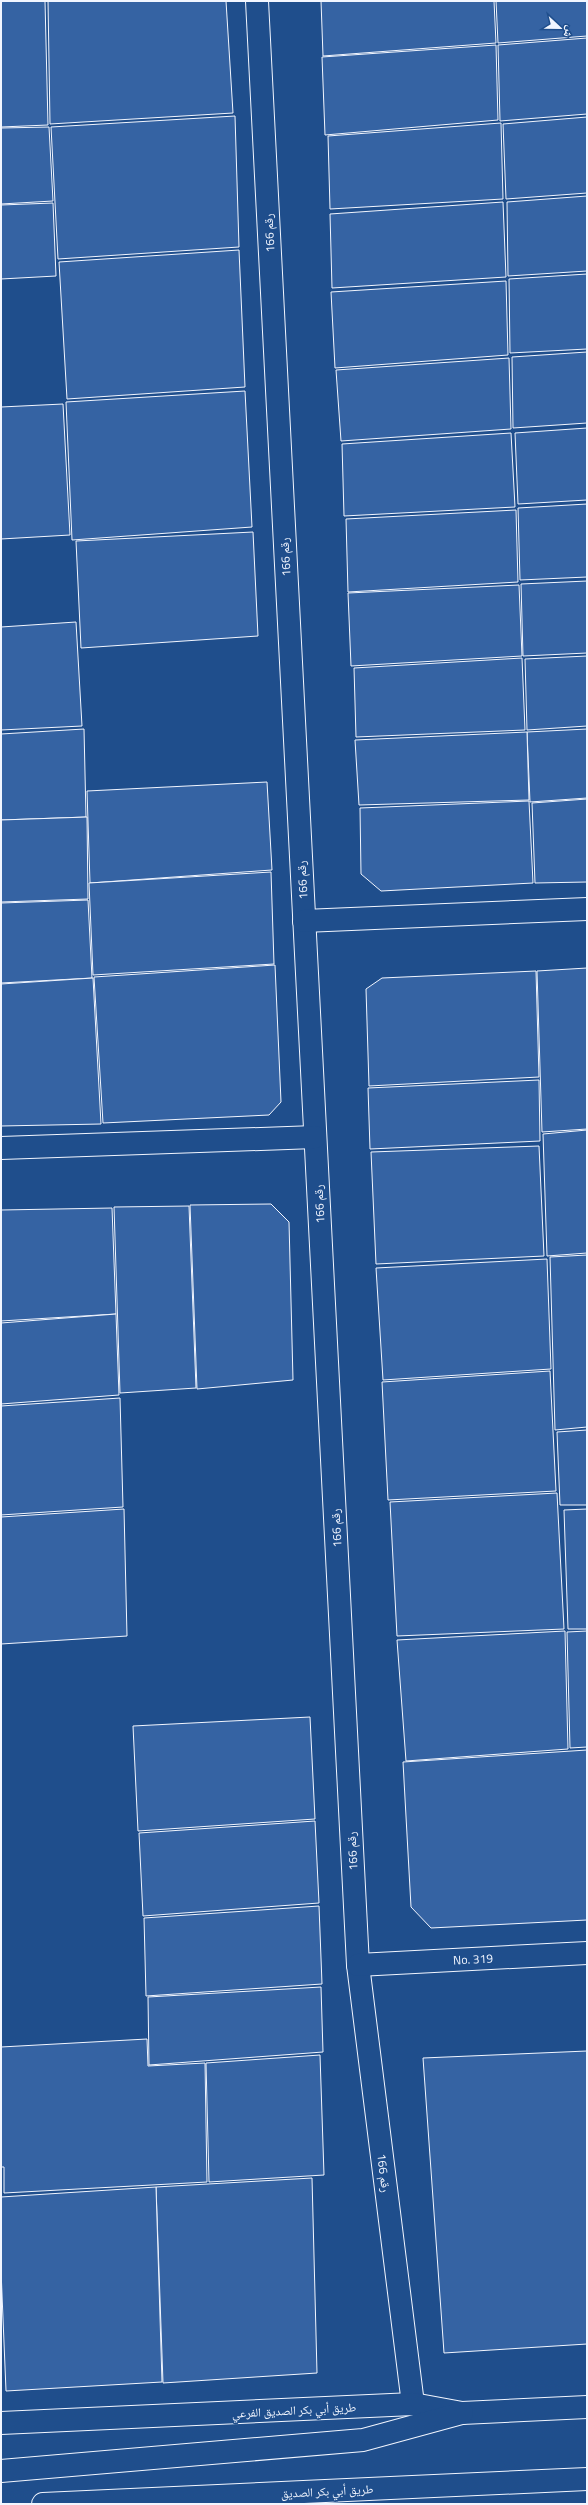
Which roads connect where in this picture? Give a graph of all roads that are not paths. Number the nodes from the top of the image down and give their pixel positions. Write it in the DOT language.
graph roads {
  1 [pos="257,1"];
  2 [pos="587,909"];
  3 [pos="304,921"];
  4 [pos="315,1137"];
  5 [pos="1,1148"];
  6 [pos="587,1953"];
  7 [pos="358,1965"];
  8 [pos="413,2404"];
  9 [pos="587,2407"];
  10 [pos="462,2413"];
  11 [pos="1,2423"];
  12 [pos="1,2472"];
  13 [pos="587,2479"];
  14 [pos="43,2504"];
  1 -- 3 [label="street, رقم 166"];
  2 -- 3 [label="street"];
  3 -- 4 [label="street, رقم 166"];
  4 -- 5 [label="street"];
  4 -- 7 [label="street, رقم 166"];
  6 -- 7 [label="street, No. 319"];
  7 -- 8 [label="street, رقم 166"];
  8 -- 10 [label="street, طريق أبي بكر الصديق الفرعي"];
  8 -- 11 [label="street, طريق أبي بكر الصديق الفرعي"];
  9 -- 10 [label="street, طريق أبي بكر الصديق الفرعي"];
  10 -- 12 [label="street"];
  13 -- 14 [label="street, طريق أبي بكر الصديق"];
}
